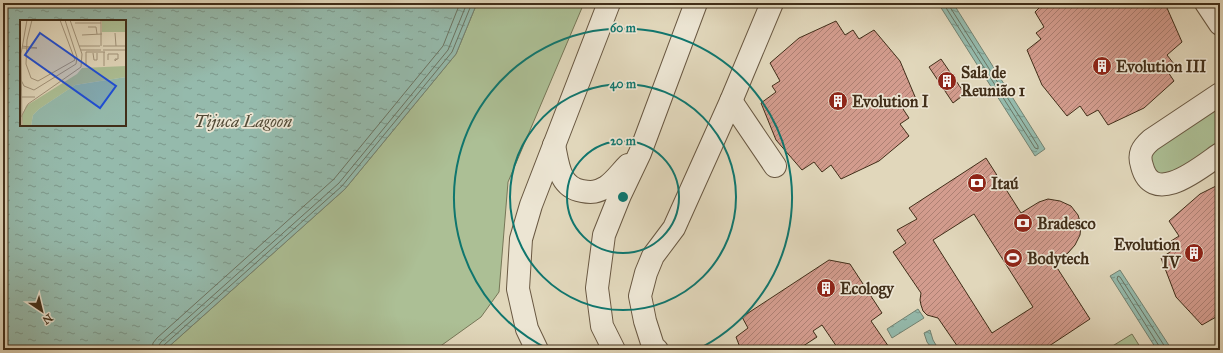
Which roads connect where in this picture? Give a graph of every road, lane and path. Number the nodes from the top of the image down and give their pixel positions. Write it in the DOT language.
graph roads {
  1 [pos="610,3"];
  2 [pos="696,3"];
  3 [pos="772,3"];
  4 [pos="1206,3"];
  5 [pos="1220,24"];
  6 [pos="1220,94"];
  7 [pos="731,101"];
  8 [pos="554,145"];
  9 [pos="640,153"];
  10 [pos="1220,154"];
  11 [pos="775,166"];
  12 [pos="674,228"];
  13 [pos="537,350"];
  14 [pos="614,350"];
  15 [pos="657,350"];
  16 [pos="672,350"];
  1 -- 8 [label="street"];
  2 -- 9 [label="street"];
  3 -- 7 [label="street"];
  4 -- 5 [label="street"];
  6 -- 10 [label="street"];
  7 -- 11 [label="street"];
  7 -- 12 [label="street"];
  8 -- 9 [label="street"];
  8 -- 13 [label="street"];
  9 -- 14 [label="street"];
  12 -- 15 [label="street"];
  12 -- 16 [label="street"];
}
